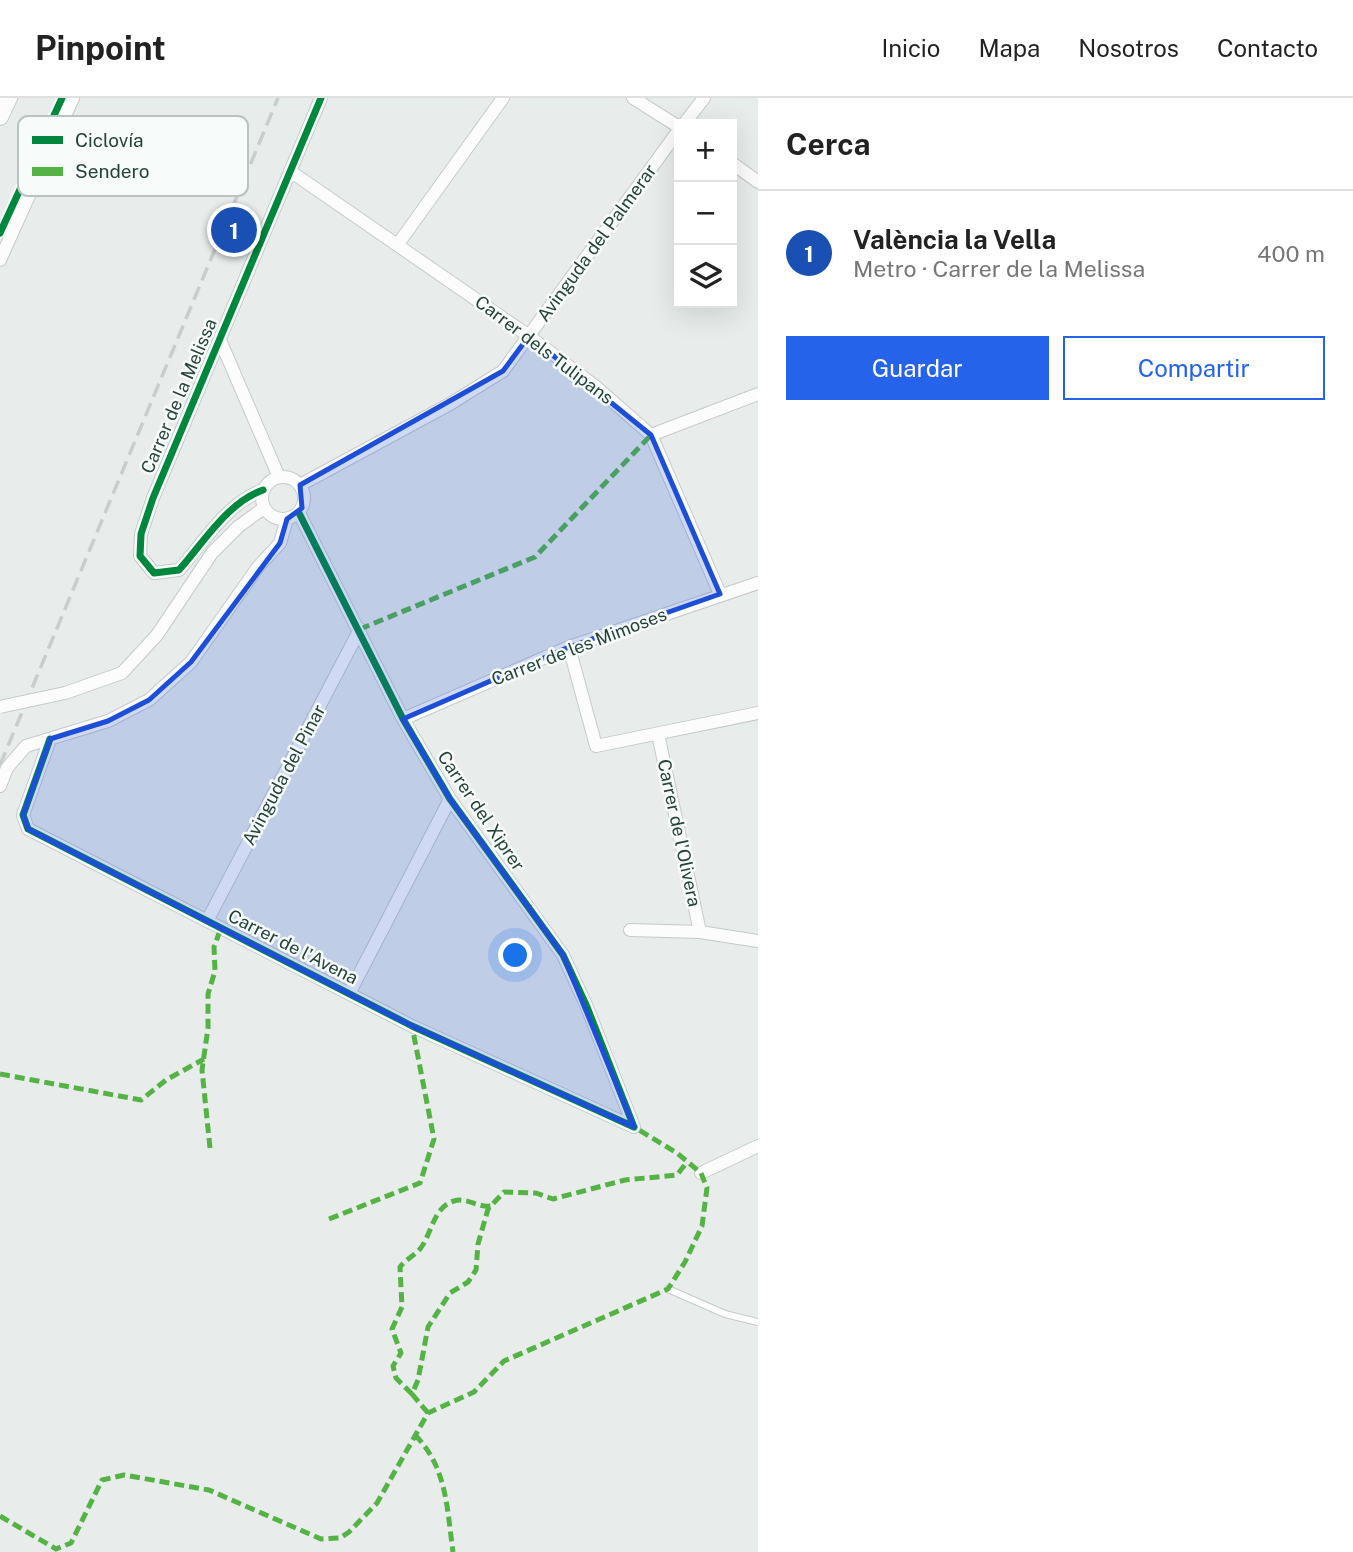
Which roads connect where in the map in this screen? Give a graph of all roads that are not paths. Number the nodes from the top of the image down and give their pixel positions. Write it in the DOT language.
graph roads {
  1 [pos="9,98"];
  2 [pos="73,98"];
  3 [pos="321,98"];
  4 [pos="503,98"];
  5 [pos="633,98"];
  6 [pos="704,98"];
  7 [pos="65,116"];
  8 [pos="0,117"];
  9 [pos="688,119"];
  10 [pos="674,126"];
  11 [pos="674,136"];
  12 [pos="737,167"];
  13 [pos="290,171"];
  14 [pos="758,182"];
  15 [pos="29,196"];
  16 [pos="398,244"];
  17 [pos="0,260"];
  18 [pos="529,336"];
  19 [pos="220,340"];
  20 [pos="758,394"];
  21 [pos="651,435"];
  22 [pos="279,477"];
  23 [pos="300,485"];
  24 [pos="263,490"];
  25 [pos="264,508"];
  26 [pos="293,516"];
  27 [pos="758,583"];
  28 [pos="720,594"];
  29 [pos="360,629"];
  30 [pos="569,647"];
  31 [pos="0,707"];
  32 [pos="758,713"];
  33 [pos="403,719"];
  34 [pos="658,734"];
  35 [pos="50,739"];
  36 [pos="0,786"];
  37 [pos="450,799"];
  38 [pos="207,921"];
  39 [pos="630,930"];
  40 [pos="700,932"];
  41 [pos="758,941"];
  42 [pos="350,992"];
  43 [pos="634,1127"];
  44 [pos="758,1146"];
  45 [pos="701,1173"];
  46 [pos="668,1289"];
  47 [pos="758,1322"];
  1 -- 8 [label="main road"];
  2 -- 7 [label="street"];
  3 -- 13 [label="street, Carrer de la Melissa"];
  4 -- 16 [label="street"];
  5 -- 10 [label="street"];
  6 -- 9 [label="street"];
  11 -- 18 [label="street, Avinguda del Palmerar"];
  12 -- 14 [label="street"];
  13 -- 16 [label="street, Carrer dels Tulipans"];
  13 -- 19 [label="street, Carrer de la Melissa"];
  15 -- 17 [label="street"];
  16 -- 18 [label="street, Carrer dels Tulipans"];
  18 -- 21 [label="street, Carrer dels Tulipans"];
  18 -- 23 [label="street, Avinguda del Palmerar"];
  19 -- 22 [label="street"];
  19 -- 24 [label="street, Carrer de la Melissa"];
  20 -- 21 [label="street"];
  21 -- 28 [label="street, Carrer dels Tulipans"];
  22 -- 23 [label="street"];
  22 -- 24 [label="street"];
  23 -- 26 [label="street"];
  24 -- 25 [label="street"];
  25 -- 26 [label="street"];
  25 -- 31 [label="street, bridge"];
  26 -- 29 [label="street, Carrer del Xiprer"];
  26 -- 35 [label="street"];
  27 -- 28 [label="street, Carrer de les Mimoses"];
  28 -- 30 [label="street, Carrer de les Mimoses"];
  29 -- 33 [label="street, Carrer del Xiprer"];
  29 -- 38 [label="street, Avinguda del Pinar"];
  30 -- 33 [label="street, Carrer de les Mimoses"];
  30 -- 34 [label="street"];
  32 -- 34 [label="street"];
  33 -- 37 [label="street, Carrer del Xiprer"];
  34 -- 40 [label="street, Carrer de l'Olivera"];
  35 -- 36 [label="street"];
  35 -- 38 [label="street, Carrer de l'Avena"];
  37 -- 42 [label="street"];
  37 -- 43 [label="street, Carrer del Xiprer"];
  38 -- 42 [label="street, Carrer de l'Avena"];
  39 -- 40 [label="street"];
  40 -- 41 [label="street"];
  42 -- 43 [label="street, Carrer de l'Avena"];
  44 -- 45 [label="street"];
  46 -- 47 [label="lane"];
}
